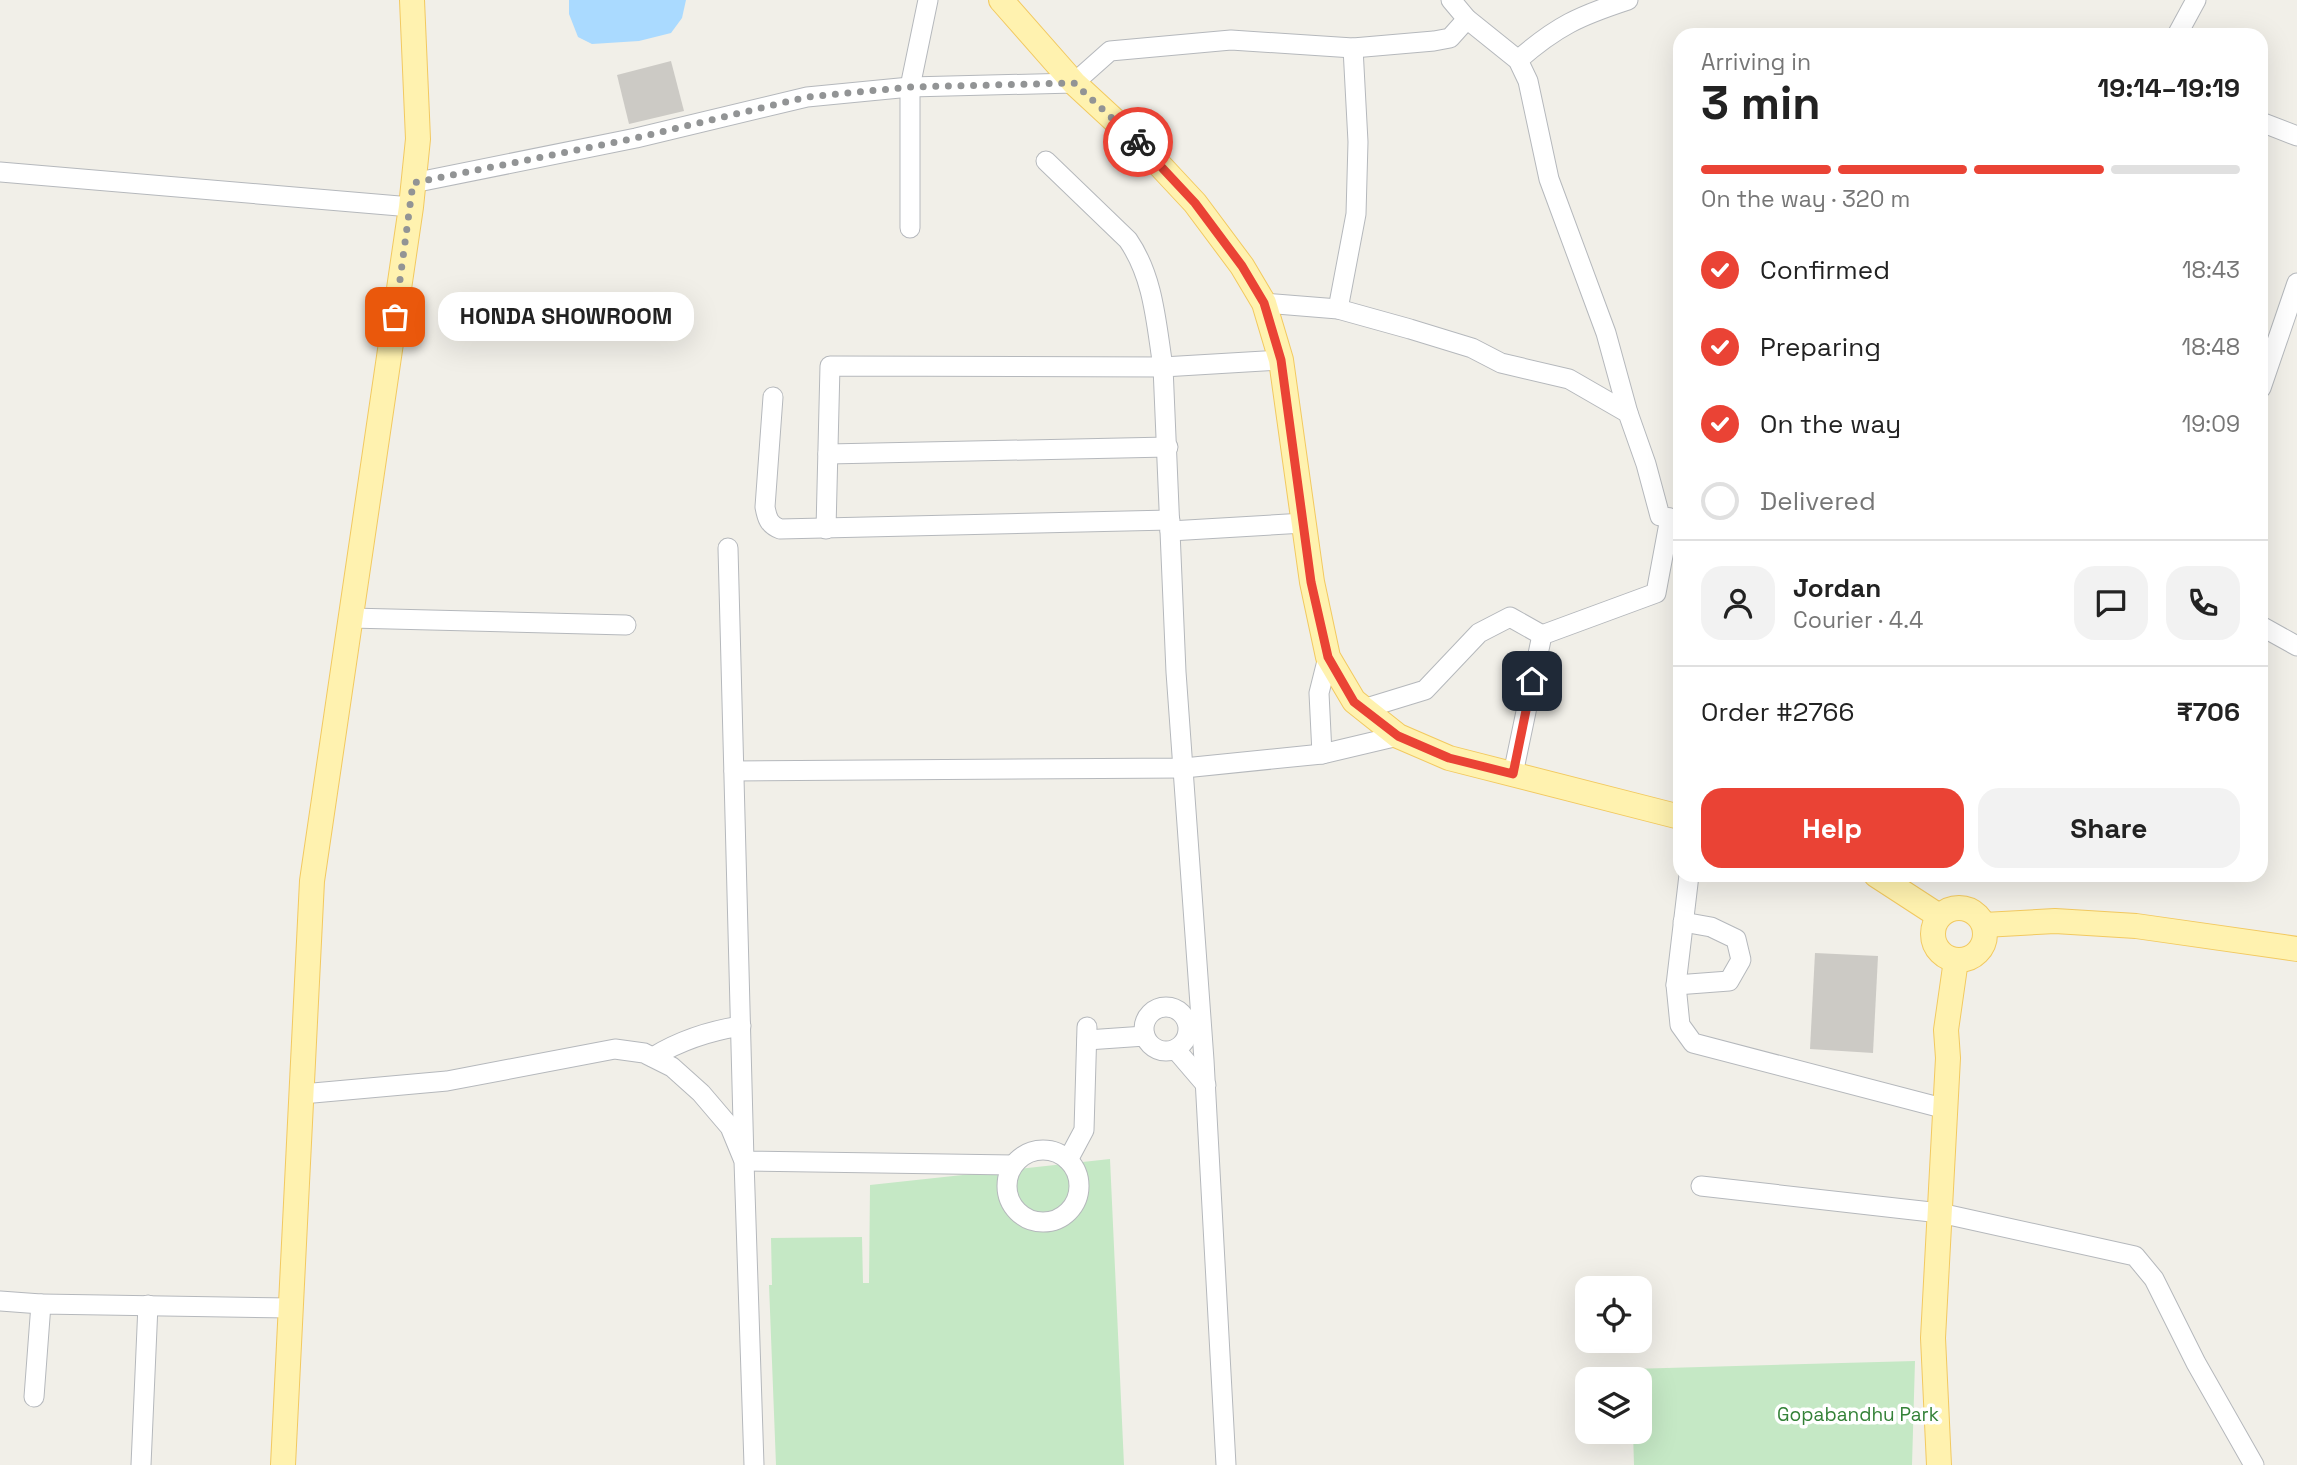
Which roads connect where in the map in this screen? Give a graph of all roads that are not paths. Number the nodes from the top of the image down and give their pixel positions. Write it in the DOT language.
graph roads {
  1 [pos="412,0"];
  2 [pos="928,0"];
  3 [pos="1002,0"];
  4 [pos="1451,0"];
  5 [pos="1628,0"];
  6 [pos="2196,0"];
  7 [pos="1467,19"];
  8 [pos="2181,28"];
  9 [pos="1353,48"];
  10 [pos="1518,60"];
  11 [pos="1074,83"];
  12 [pos="910,87"];
  13 [pos="2268,125"];
  14 [pos="2297,136"];
  15 [pos="1046,161"];
  16 [pos="0,172"];
  17 [pos="412,195"];
  18 [pos="910,228"];
  19 [pos="2297,284"];
  20 [pos="1264,303"];
  21 [pos="1338,309"];
  22 [pos="1281,360"];
  23 [pos="1163,367"];
  24 [pos="2268,368"];
  25 [pos="773,397"];
  26 [pos="1628,413"];
  27 [pos="1168,447"];
  28 [pos="828,454"];
  29 [pos="1673,519"];
  30 [pos="1304,523"];
  31 [pos="1170,525"];
  32 [pos="1673,527"];
  33 [pos="826,529"];
  34 [pos="727,548"];
  35 [pos="351,618"];
  36 [pos="626,625"];
  37 [pos="2268,630"];
  38 [pos="1542,635"];
  39 [pos="2297,646"];
  40 [pos="1328,657"];
  41 [pos="1363,709"];
  42 [pos="1398,736"];
  43 [pos="1322,754"];
  44 [pos="1184,768"];
  45 [pos="734,771"];
  46 [pos="1513,774"];
  47 [pos="1673,815"];
  48 [pos="1688,882"];
  49 [pos="1887,882"];
  50 [pos="1939,916"];
  51 [pos="1683,922"];
  52 [pos="1984,925"];
  53 [pos="2297,949"];
  54 [pos="1956,960"];
  55 [pos="1676,985"];
  56 [pos="1200,988"];
  57 [pos="1176,1009"];
  58 [pos="741,1026"];
  59 [pos="1145,1037"];
  60 [pos="1176,1050"];
  61 [pos="653,1057"];
  62 [pos="1206,1085"];
  63 [pos="302,1094"];
  64 [pos="1946,1109"];
  65 [pos="1069,1160"];
  66 [pos="744,1161"];
  67 [pos="1013,1165"];
  68 [pos="1701,1186"];
  69 [pos="1940,1213"];
  70 [pos="0,1301"];
  71 [pos="40,1304"];
  72 [pos="148,1305"];
  73 [pos="291,1308"];
  74 [pos="34,1397"];
  75 [pos="2254,1464"];
  76 [pos="141,1465"];
  77 [pos="283,1465"];
  78 [pos="754,1465"];
  79 [pos="1226,1465"];
  80 [pos="1939,1465"];
  1 -- 17 [label="main road"];
  2 -- 12 [label="street"];
  3 -- 11 [label="main road"];
  4 -- 7 [label="street"];
  5 -- 10 [label="street"];
  6 -- 8 [label="street"];
  7 -- 9 [label="street"];
  7 -- 10 [label="street"];
  9 -- 11 [label="street"];
  9 -- 21 [label="street"];
  10 -- 26 [label="street"];
  11 -- 12 [label="street"];
  11 -- 20 [label="main road"];
  12 -- 17 [label="street"];
  12 -- 18 [label="street"];
  13 -- 14 [label="street"];
  15 -- 23 [label="street"];
  16 -- 17 [label="street"];
  17 -- 35 [label="main road"];
  19 -- 24 [label="street"];
  20 -- 21 [label="street"];
  20 -- 22 [label="main road"];
  21 -- 26 [label="street"];
  22 -- 23 [label="street"];
  22 -- 30 [label="main road"];
  23 -- 27 [label="street"];
  23 -- 28 [label="street"];
  25 -- 33 [label="street"];
  26 -- 29 [label="street"];
  27 -- 28 [label="street"];
  27 -- 31 [label="street"];
  28 -- 33 [label="street"];
  30 -- 31 [label="street"];
  30 -- 40 [label="main road"];
  31 -- 33 [label="street"];
  31 -- 44 [label="street"];
  32 -- 38 [label="street"];
  34 -- 45 [label="street"];
  35 -- 36 [label="street"];
  35 -- 63 [label="main road"];
  37 -- 39 [label="street"];
  38 -- 41 [label="street"];
  38 -- 46 [label="street"];
  40 -- 41 [label="main road"];
  40 -- 43 [label="street"];
  41 -- 42 [label="main road"];
  42 -- 43 [label="street"];
  42 -- 46 [label="main road"];
  43 -- 44 [label="street"];
  44 -- 45 [label="street"];
  44 -- 56 [label="street"];
  45 -- 58 [label="street"];
  46 -- 47 [label="main road"];
  48 -- 51 [label="street"];
  49 -- 50 [label="main road"];
  50 -- 52 [label="main road"];
  50 -- 54 [label="main road"];
  51 -- 55 [label="street"];
  51 -- 55 [label="street"];
  52 -- 53 [label="main road"];
  52 -- 54 [label="main road"];
  54 -- 64 [label="main road"];
  55 -- 64 [label="street"];
  56 -- 57 [label="street"];
  56 -- 62 [label="street"];
  57 -- 59 [label="street"];
  57 -- 60 [label="street"];
  58 -- 61 [label="street"];
  58 -- 66 [label="street"];
  59 -- 60 [label="street"];
  59 -- 65 [label="street"];
  60 -- 62 [label="street"];
  61 -- 63 [label="street"];
  61 -- 66 [label="street"];
  62 -- 79 [label="street"];
  63 -- 73 [label="main road"];
  64 -- 69 [label="main road"];
  65 -- 67 [label="street"];
  65 -- 67 [label="street"];
  66 -- 67 [label="street"];
  66 -- 78 [label="street"];
  68 -- 69 [label="street"];
  69 -- 75 [label="street"];
  69 -- 80 [label="main road"];
  70 -- 71 [label="street"];
  71 -- 72 [label="street"];
  71 -- 74 [label="street"];
  72 -- 73 [label="street"];
  72 -- 76 [label="street"];
  73 -- 77 [label="main road"];
}
